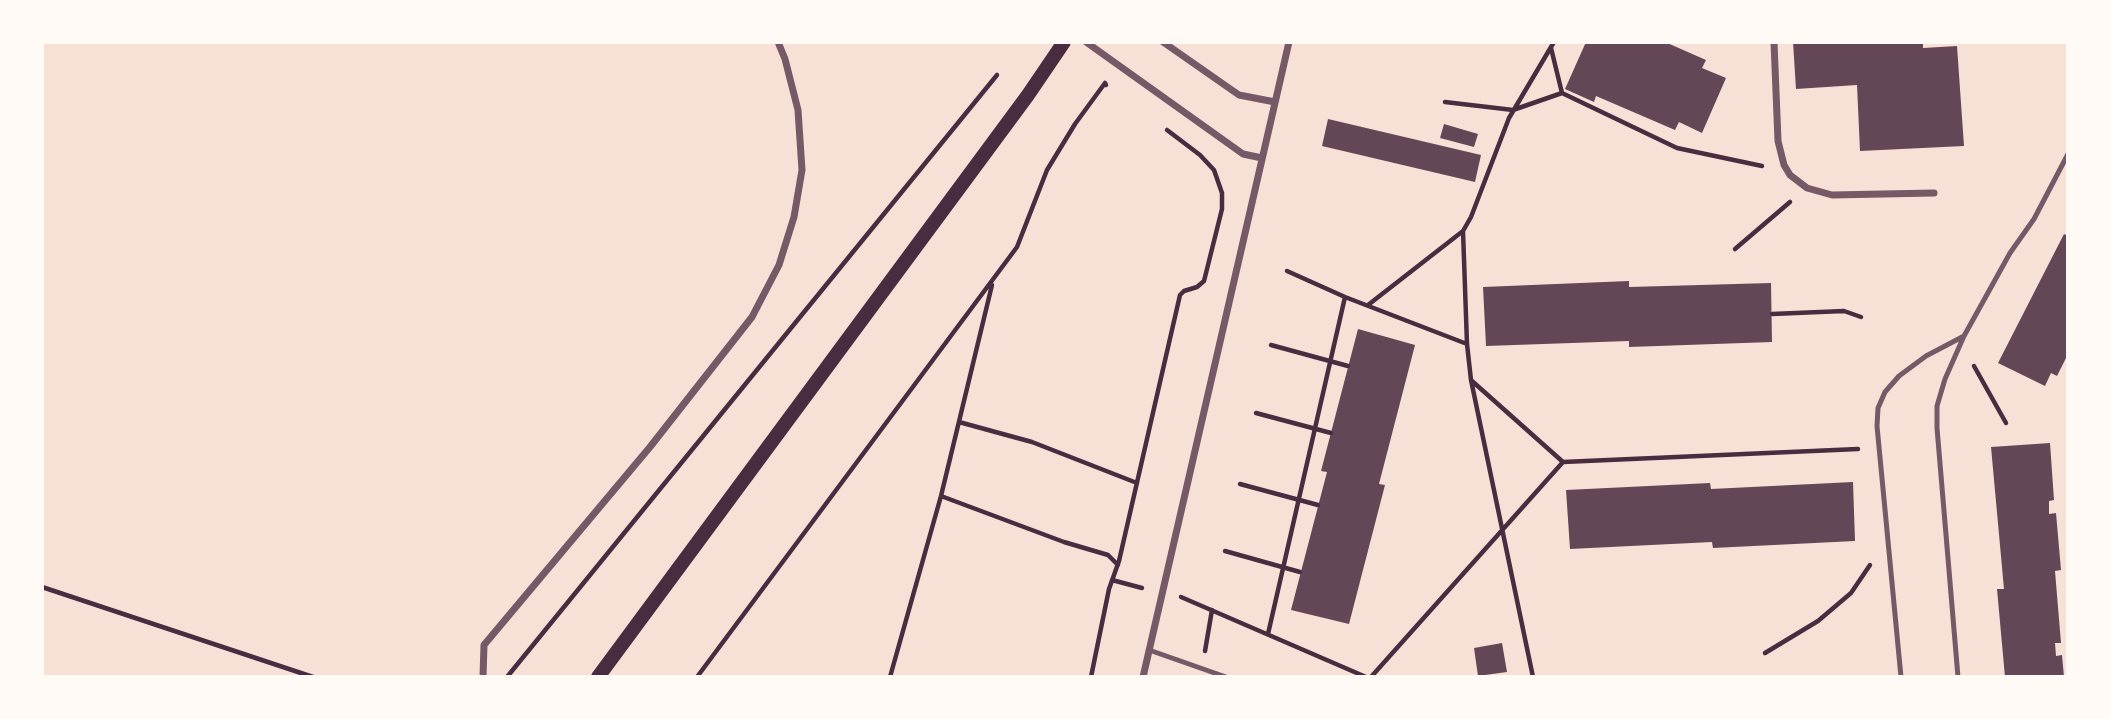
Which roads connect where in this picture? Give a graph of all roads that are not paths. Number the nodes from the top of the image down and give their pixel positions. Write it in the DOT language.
graph roads {
  1 [pos="778,42"];
  2 [pos="1063,42"];
  3 [pos="1086,42"];
  4 [pos="1163,42"];
  5 [pos="1289,42"];
  6 [pos="1773,42"];
  7 [pos="1275,102"];
  8 [pos="2068,154"];
  9 [pos="1262,158"];
  10 [pos="1934,193"];
  11 [pos="1964,336"];
  12 [pos="1149,650"];
  13 [pos="483,677"];
  14 [pos="598,677"];
  15 [pos="1143,677"];
  16 [pos="1226,677"];
  17 [pos="1901,677"];
  18 [pos="1958,677"];
  1 -- 13 [label="street"];
  2 -- 14 [label="main road"];
  3 -- 9 [label="street"];
  4 -- 7 [label="street"];
  5 -- 7 [label="street"];
  6 -- 10 [label="street"];
  7 -- 9 [label="street"];
  8 -- 11 [label="lane"];
  9 -- 12 [label="street"];
  11 -- 17 [label="lane"];
  11 -- 18 [label="lane"];
  12 -- 15 [label="street"];
  12 -- 16 [label="lane"];
}
